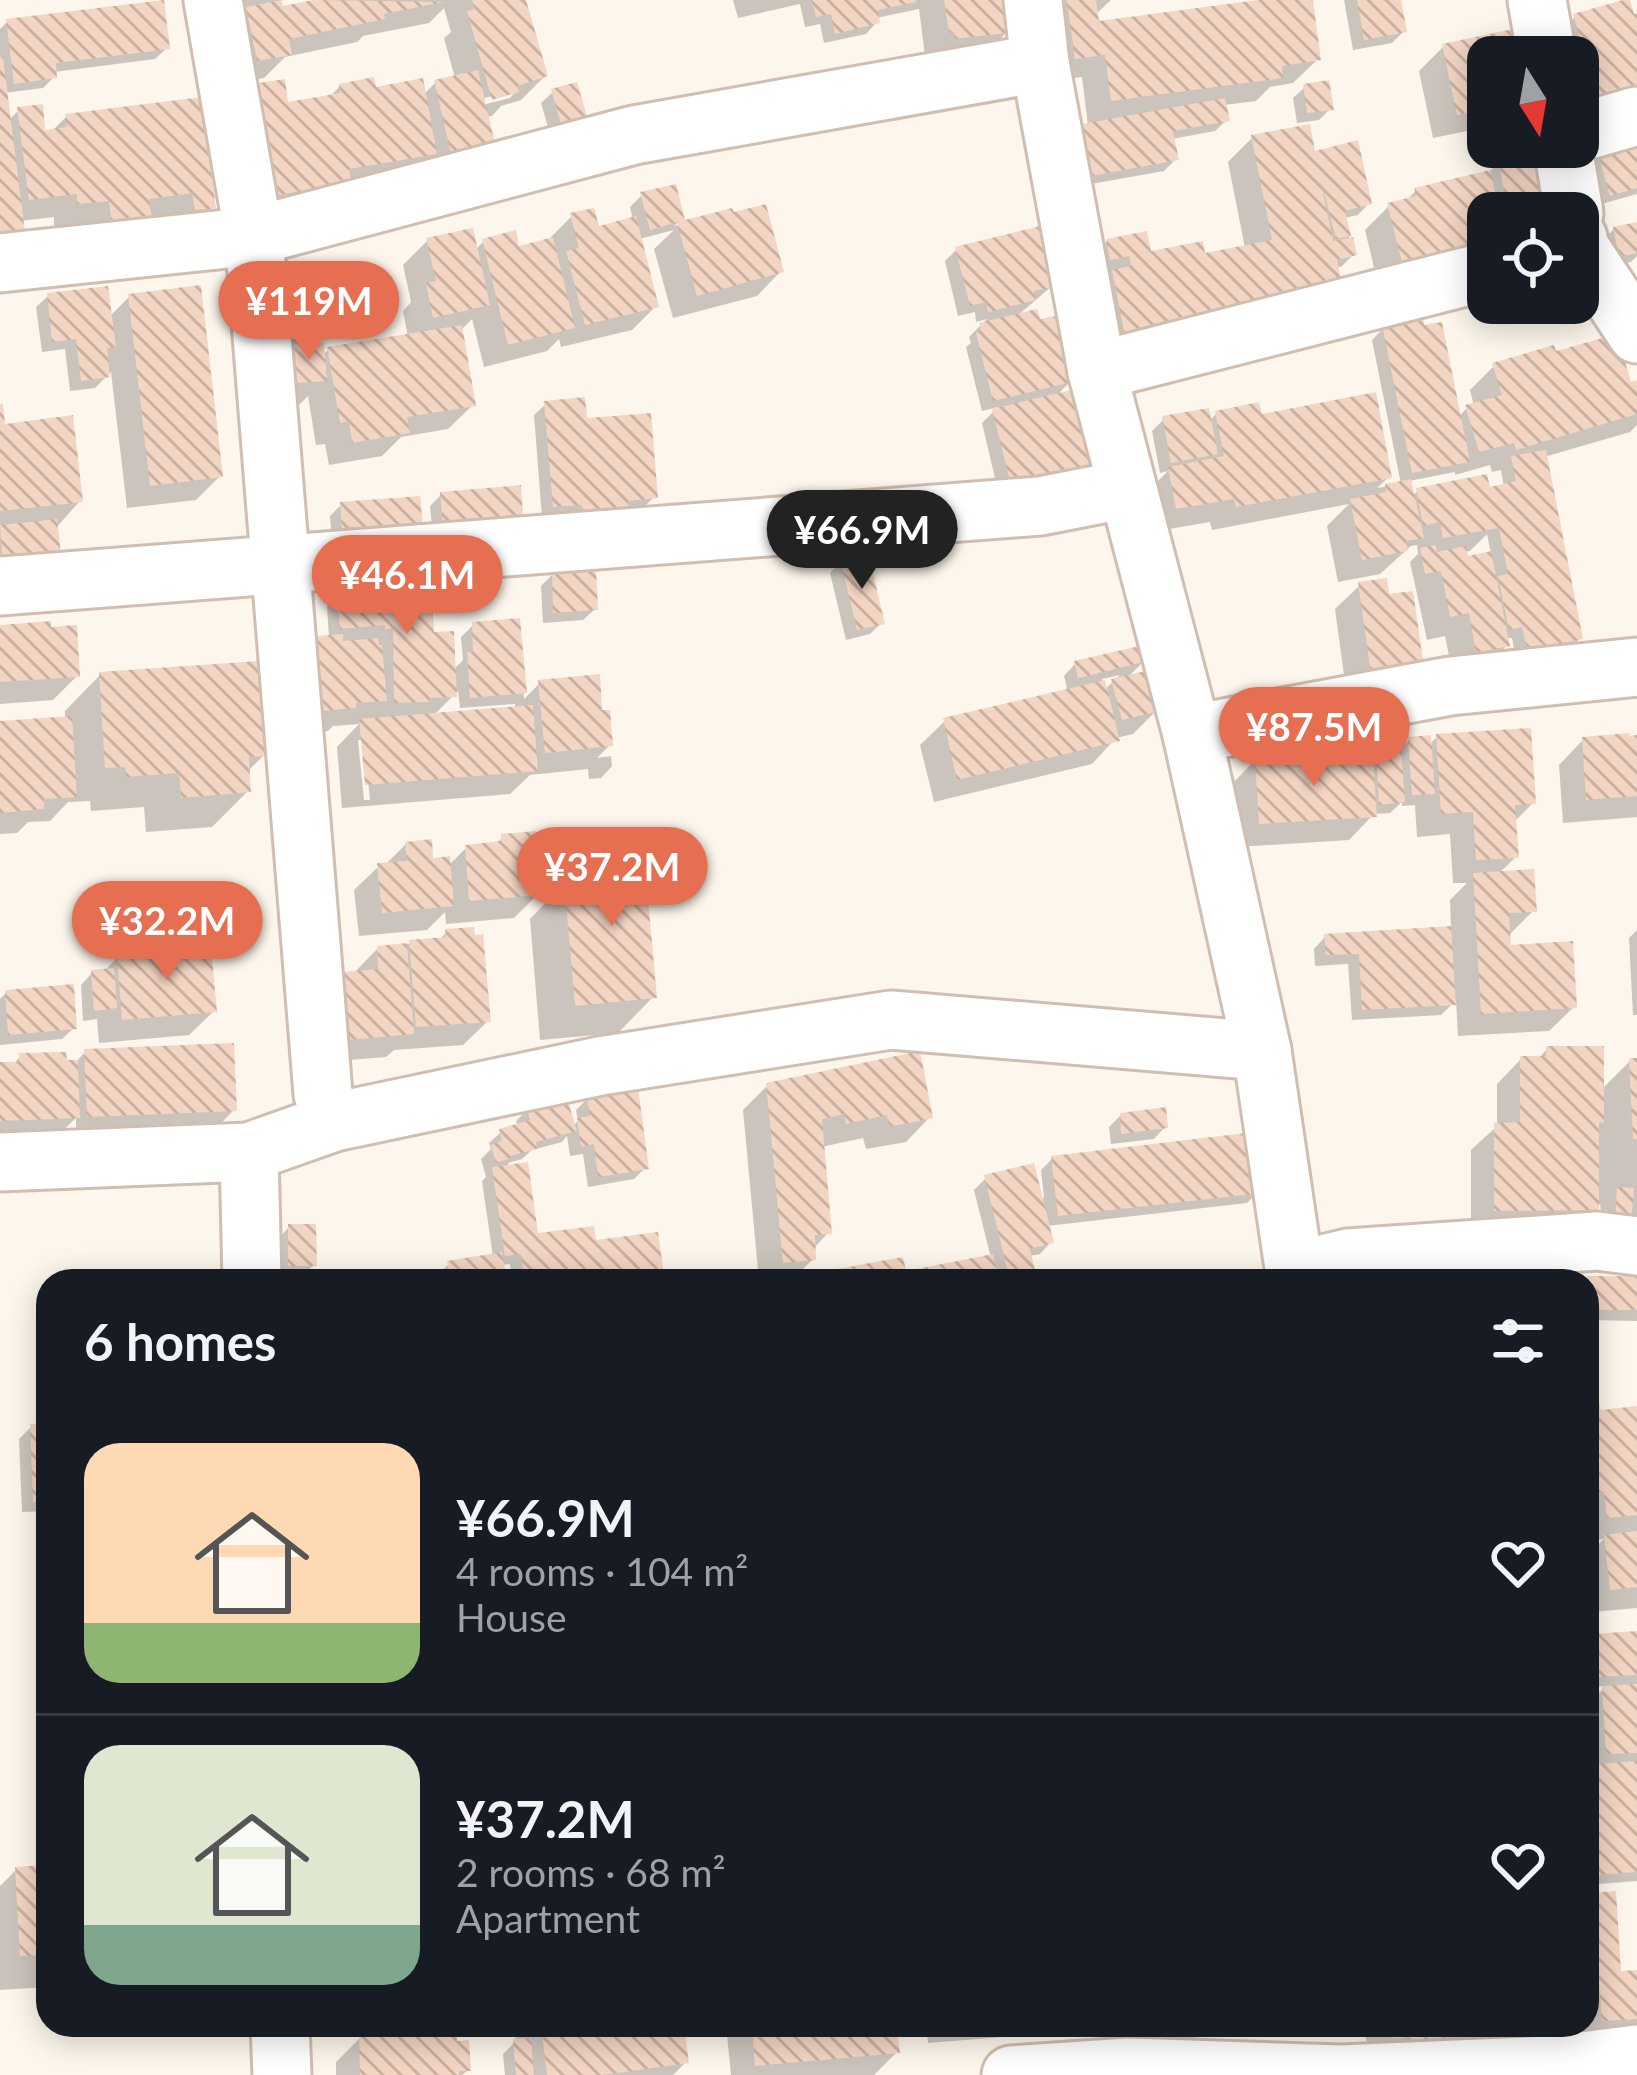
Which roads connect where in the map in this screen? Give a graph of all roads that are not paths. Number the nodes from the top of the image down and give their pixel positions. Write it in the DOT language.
graph roads {
  1 [pos="213,0"];
  2 [pos="1033,0"];
  3 [pos="1537,0"];
  4 [pos="1543,36"];
  5 [pos="1040,63"];
  6 [pos="1637,116"];
  7 [pos="1599,127"];
  8 [pos="254,236"];
  9 [pos="0,263"];
  10 [pos="1467,276"];
  11 [pos="1599,278"];
  12 [pos="1637,334"];
  13 [pos="1096,371"];
  14 [pos="1127,489"];
  15 [pos="281,563"];
  16 [pos="0,586"];
  17 [pos="1637,667"];
  18 [pos="1192,734"];
  19 [pos="1262,1052"];
  20 [pos="334,1122"];
  21 [pos="249,1152"];
  22 [pos="0,1162"];
  23 [pos="1637,1246"];
  24 [pos="252,1269"];
  25 [pos="1295,1269"];
  26 [pos="1316,1269"];
  27 [pos="280,2037"];
  28 [pos="1338,2037"];
  29 [pos="1637,2054"];
  30 [pos="1341,2074"];
  31 [pos="282,2075"];
  32 [pos="1011,2075"];
  1 -- 8 [label="street"];
  2 -- 5 [label="street"];
  3 -- 4 [label="street"];
  5 -- 8 [label="street"];
  5 -- 13 [label="street"];
  6 -- 7 [label="street"];
  8 -- 9 [label="street"];
  8 -- 15 [label="street"];
  10 -- 13 [label="street"];
  11 -- 12 [label="street"];
  13 -- 14 [label="street"];
  14 -- 15 [label="street"];
  14 -- 18 [label="street"];
  15 -- 16 [label="street"];
  15 -- 20 [label="street"];
  17 -- 18 [label="street"];
  18 -- 19 [label="street"];
  19 -- 20 [label="street"];
  19 -- 25 [label="street"];
  20 -- 21 [label="street"];
  21 -- 22 [label="street"];
  21 -- 24 [label="street"];
  23 -- 26 [label="street"];
  27 -- 31 [label="street"];
  28 -- 30 [label="street"];
  29 -- 30 [label="street"];
  30 -- 32 [label="street"];
}
